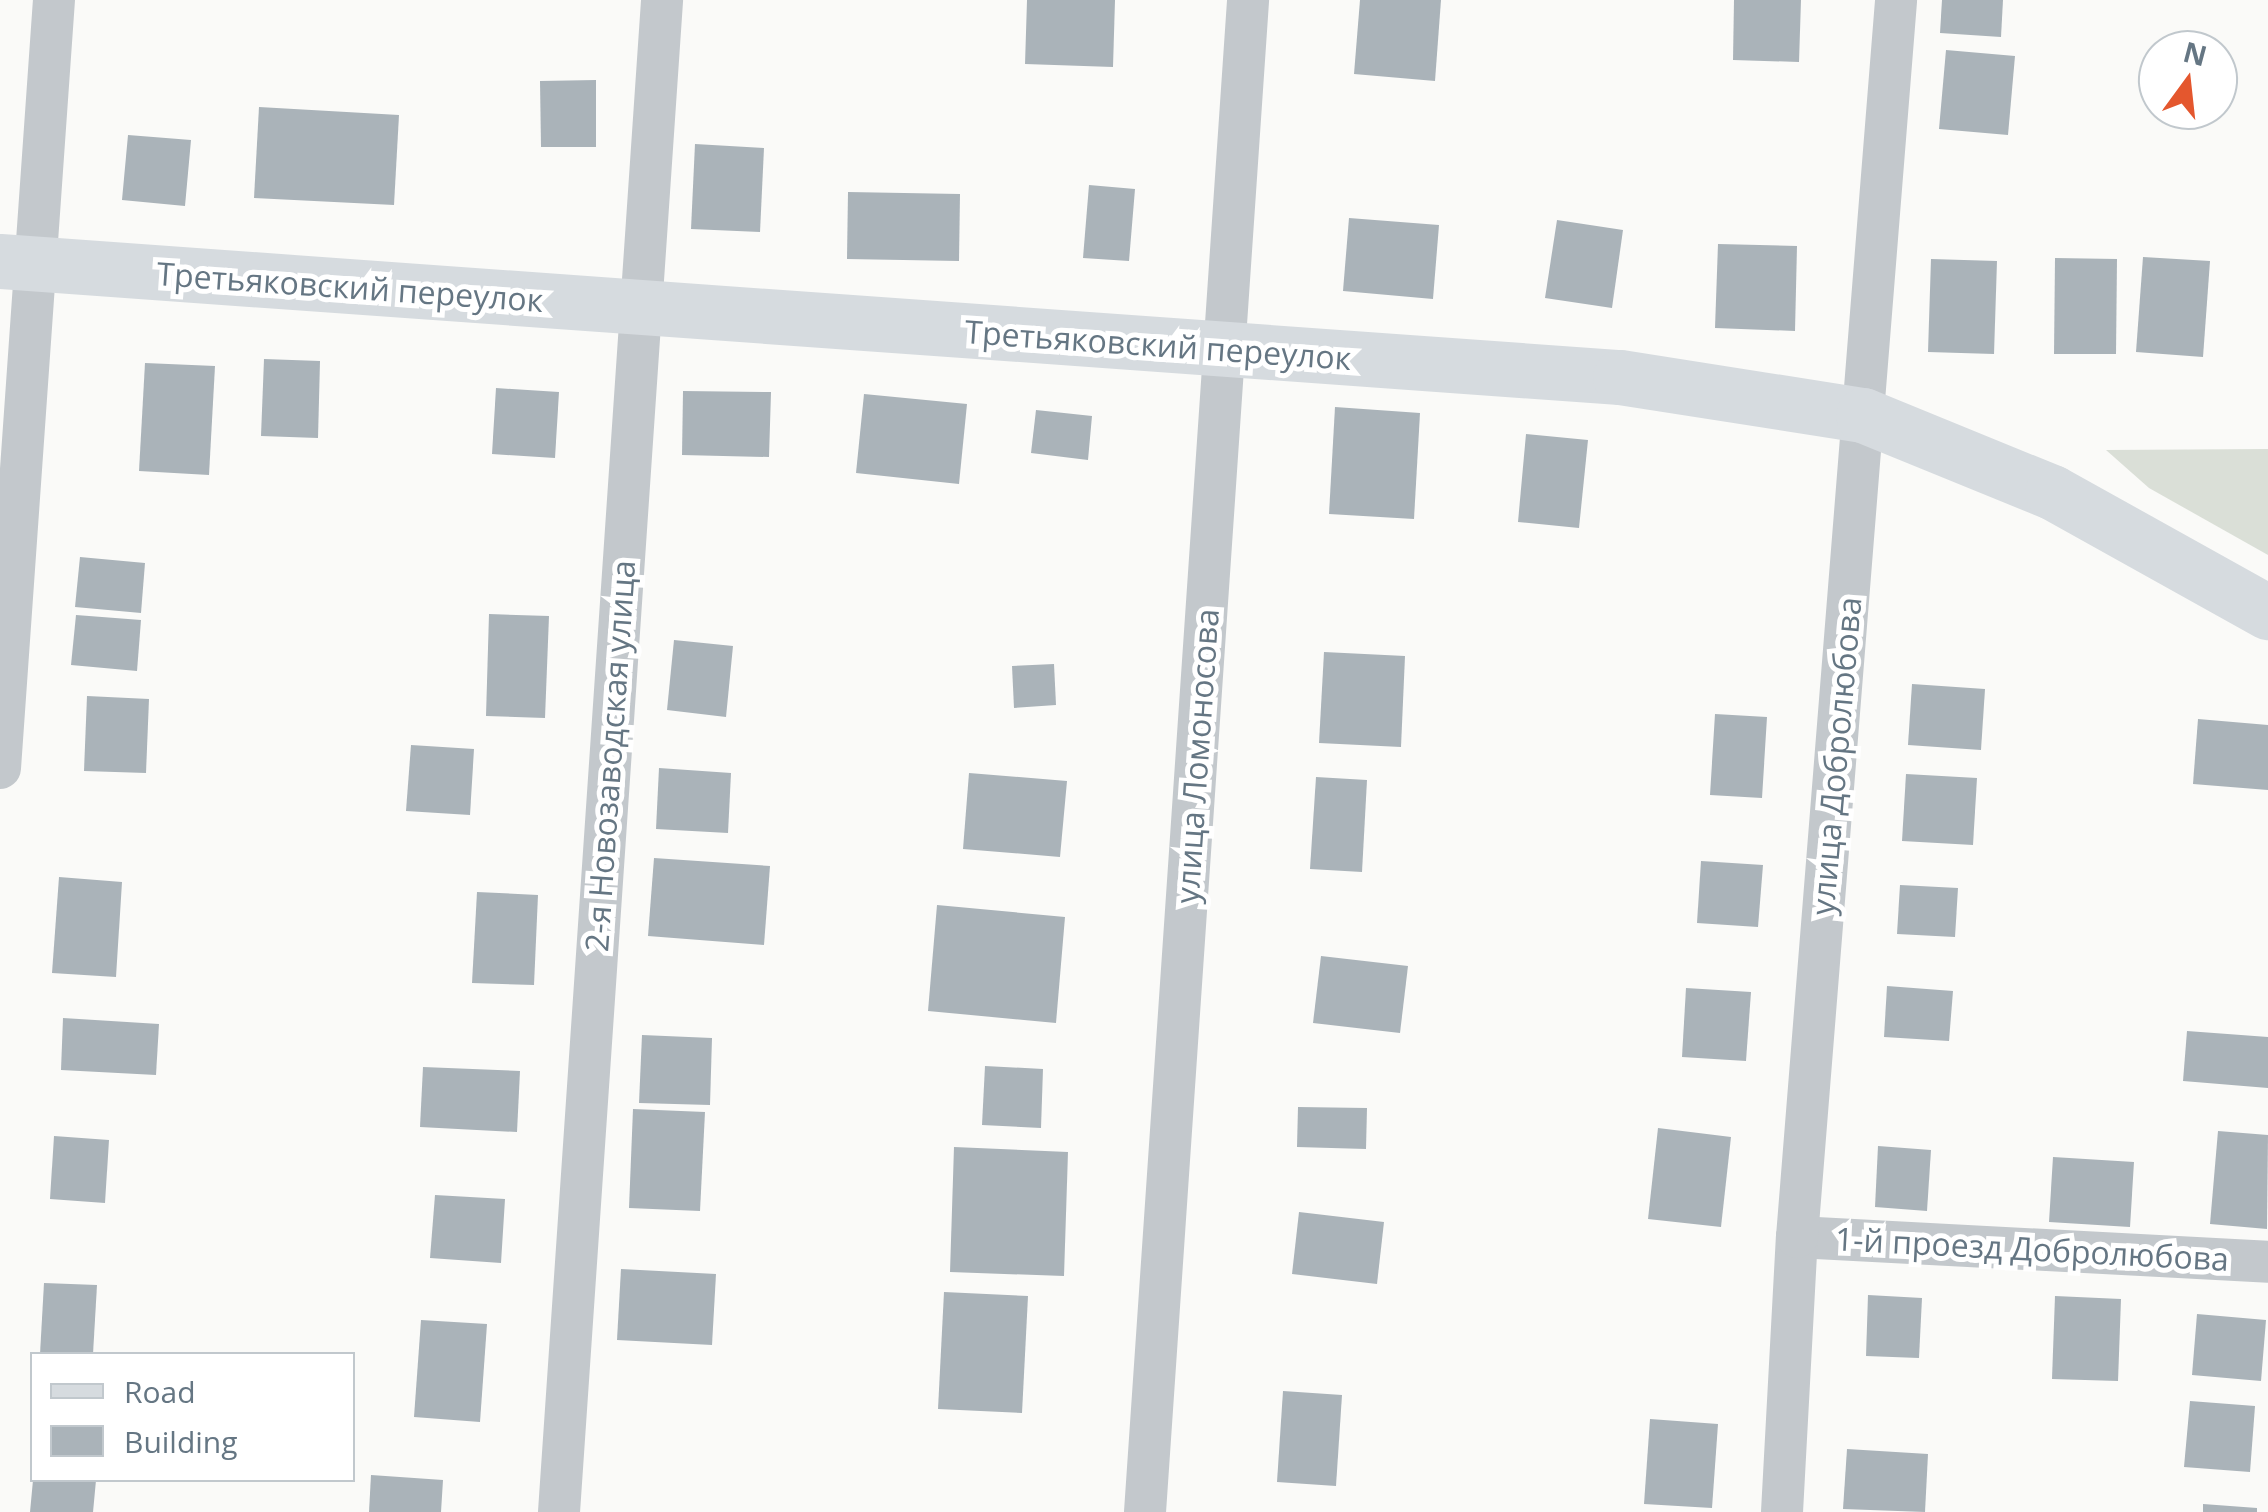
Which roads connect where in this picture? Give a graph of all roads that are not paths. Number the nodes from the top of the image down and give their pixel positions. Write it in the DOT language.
graph roads {
  1 [pos="54,0"];
  2 [pos="662,0"];
  3 [pos="1248,0"];
  4 [pos="1896,0"];
  5 [pos="17,263"];
  6 [pos="640,308"];
  7 [pos="1224,350"];
  8 [pos="1863,415"];
  9 [pos="2268,612"];
  10 [pos="0,768"];
  11 [pos="1797,1237"];
  12 [pos="2268,1262"];
  13 [pos="559,1512"];
  14 [pos="1146,1512"];
  15 [pos="1782,1512"];
  1 -- 5 [label="street"];
  2 -- 6 [label="street, 2-я Новозаводская улица"];
  3 -- 7 [label="street, улица Ломоносова"];
  4 -- 8 [label="street, улица Добролюбова"];
  5 -- 6 [label="main road, Третьяковский переулок"];
  5 -- 10 [label="street"];
  6 -- 7 [label="main road, Третьяковский переулок"];
  6 -- 13 [label="street, 2-я Новозаводская улица"];
  7 -- 8 [label="main road, Третьяковский переулок"];
  7 -- 14 [label="street, улица Ломоносова"];
  8 -- 9 [label="main road, Третьяковский переулок"];
  8 -- 11 [label="street, улица Добролюбова"];
  11 -- 12 [label="street, 1-й проезд Добролюбова"];
  11 -- 15 [label="street, улица Добролюбова"];
}
